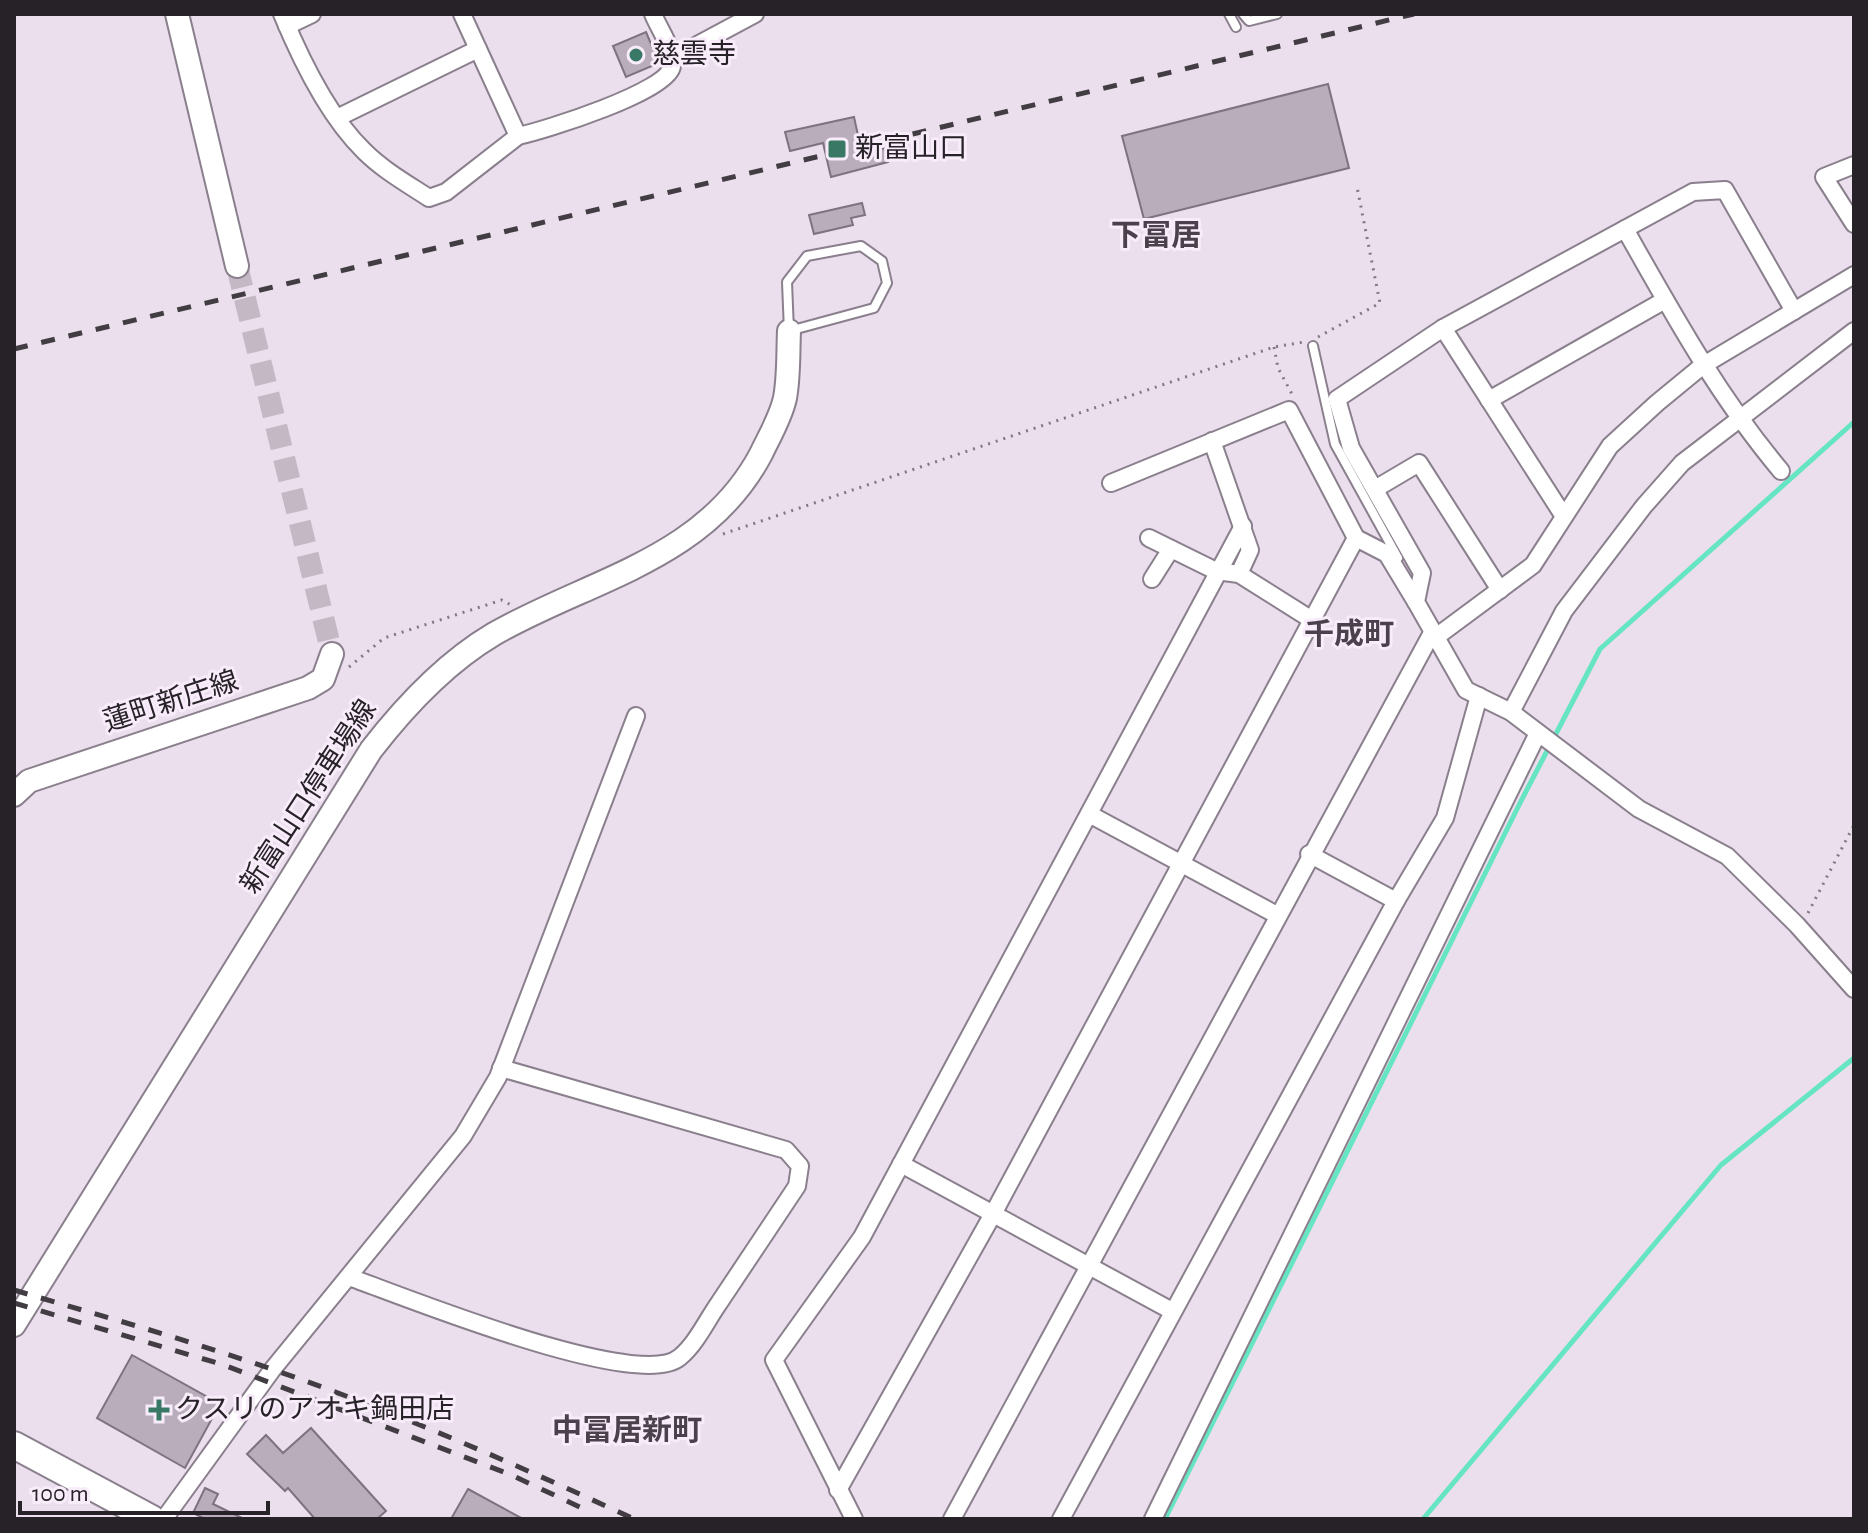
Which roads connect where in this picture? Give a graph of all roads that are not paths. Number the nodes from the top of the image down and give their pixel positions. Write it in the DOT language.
graph roads {
  1 [pos="177,14"];
  2 [pos="312,14"];
  3 [pos="462,14"];
  4 [pos="653,14"];
  5 [pos="755,14"];
  6 [pos="1229,14"];
  7 [pos="1243,14"];
  8 [pos="1277,14"];
  9 [pos="285,20"];
  10 [pos="1236,27"];
  11 [pos="478,49"];
  12 [pos="671,59"];
  13 [pos="339,117"];
  14 [pos="518,136"];
  15 [pos="1854,165"];
  16 [pos="1854,224"];
  17 [pos="1625,229"];
  18 [pos="237,266"];
  19 [pos="1854,275"];
  20 [pos="1665,300"];
  21 [pos="1794,311"];
  22 [pos="1443,328"];
  23 [pos="789,331"];
  24 [pos="1854,331"];
  25 [pos="1313,346"];
  26 [pos="1702,366"];
  27 [pos="1489,400"];
  28 [pos="1737,419"];
  29 [pos="1212,441"];
  30 [pos="1781,471"];
  31 [pos="1111,483"];
  32 [pos="1375,489"];
  33 [pos="1563,515"];
  34 [pos="1243,526"];
  35 [pos="1149,538"];
  36 [pos="1356,538"];
  37 [pos="1171,549"];
  38 [pos="1216,571"];
  39 [pos="1239,574"];
  40 [pos="1152,579"];
  41 [pos="1500,590"];
  42 [pos="1417,598"];
  43 [pos="1312,620"];
  44 [pos="1434,634"];
  45 [pos="332,654"];
  46 [pos="1479,696"];
  47 [pos="1511,712"];
  48 [pos="636,716"];
  49 [pos="1537,735"];
  50 [pos="14,795"];
  51 [pos="1089,814"];
  52 [pos="1309,854"];
  53 [pos="1180,863"];
  54 [pos="1396,901"];
  55 [pos="1277,915"];
  56 [pos="1854,989"];
  57 [pos="501,1068"];
  58 [pos="901,1164"];
  59 [pos="993,1214"];
  60 [pos="1088,1266"];
  61 [pos="349,1277"];
  62 [pos="1172,1311"];
  63 [pos="14,1325"];
  64 [pos="14,1445"];
  65 [pos="838,1490"];
  66 [pos="955,1518"];
  67 [pos="152,1519"];
  68 [pos="164,1519"];
  69 [pos="854,1519"];
  70 [pos="1061,1519"];
  71 [pos="1153,1519"];
  1 -- 18 [label="main road"];
  2 -- 9 [label="street"];
  3 -- 11 [label="street"];
  4 -- 12 [label="street"];
  5 -- 12 [label="street"];
  6 -- 10 [label="lane"];
  7 -- 8 [label="lane"];
  9 -- 13 [label="street"];
  11 -- 13 [label="street"];
  11 -- 14 [label="street"];
  12 -- 14 [label="street"];
  13 -- 14 [label="street"];
  15 -- 16 [label="street"];
  17 -- 20 [label="street"];
  17 -- 21 [label="street"];
  17 -- 22 [label="street"];
  19 -- 21 [label="street"];
  20 -- 26 [label="street"];
  20 -- 27 [label="street"];
  21 -- 26 [label="street"];
  22 -- 27 [label="street"];
  22 -- 32 [label="street"];
  23 -- 23 [label="lane"];
  23 -- 63 [label="main road, 新富山口停車場線"];
  24 -- 28 [label="street"];
  25 -- 42 [label="lane"];
  26 -- 28 [label="street"];
  26 -- 33 [label="street"];
  27 -- 33 [label="street"];
  28 -- 30 [label="street"];
  28 -- 47 [label="street"];
  29 -- 31 [label="street"];
  29 -- 34 [label="street"];
  29 -- 36 [label="street"];
  32 -- 41 [label="street"];
  32 -- 42 [label="street"];
  33 -- 41 [label="street"];
  34 -- 38 [label="street"];
  34 -- 39 [label="street"];
  35 -- 37 [label="street"];
  36 -- 42 [label="street"];
  36 -- 43 [label="street"];
  37 -- 38 [label="street"];
  37 -- 40 [label="street"];
  38 -- 39 [label="street"];
  38 -- 51 [label="street"];
  39 -- 43 [label="street"];
  41 -- 44 [label="street"];
  42 -- 44 [label="street"];
  43 -- 53 [label="street"];
  44 -- 46 [label="street"];
  44 -- 52 [label="street"];
  45 -- 50 [label="main road, 蓮町新庄線"];
  46 -- 47 [label="street"];
  46 -- 54 [label="street"];
  47 -- 49 [label="street"];
  48 -- 57 [label="street"];
  49 -- 56 [label="street"];
  49 -- 71 [label="street"];
  51 -- 53 [label="street"];
  51 -- 58 [label="street"];
  52 -- 54 [label="street"];
  52 -- 55 [label="street"];
  53 -- 55 [label="street"];
  53 -- 59 [label="street"];
  54 -- 62 [label="street"];
  55 -- 60 [label="street"];
  57 -- 61 [label="street"];
  57 -- 61 [label="street"];
  58 -- 59 [label="street"];
  58 -- 65 [label="street"];
  59 -- 60 [label="street"];
  59 -- 65 [label="street"];
  60 -- 62 [label="street"];
  60 -- 66 [label="street"];
  61 -- 68 [label="street"];
  62 -- 70 [label="street"];
  64 -- 67 [label="main road"];
  65 -- 69 [label="street"];
}
